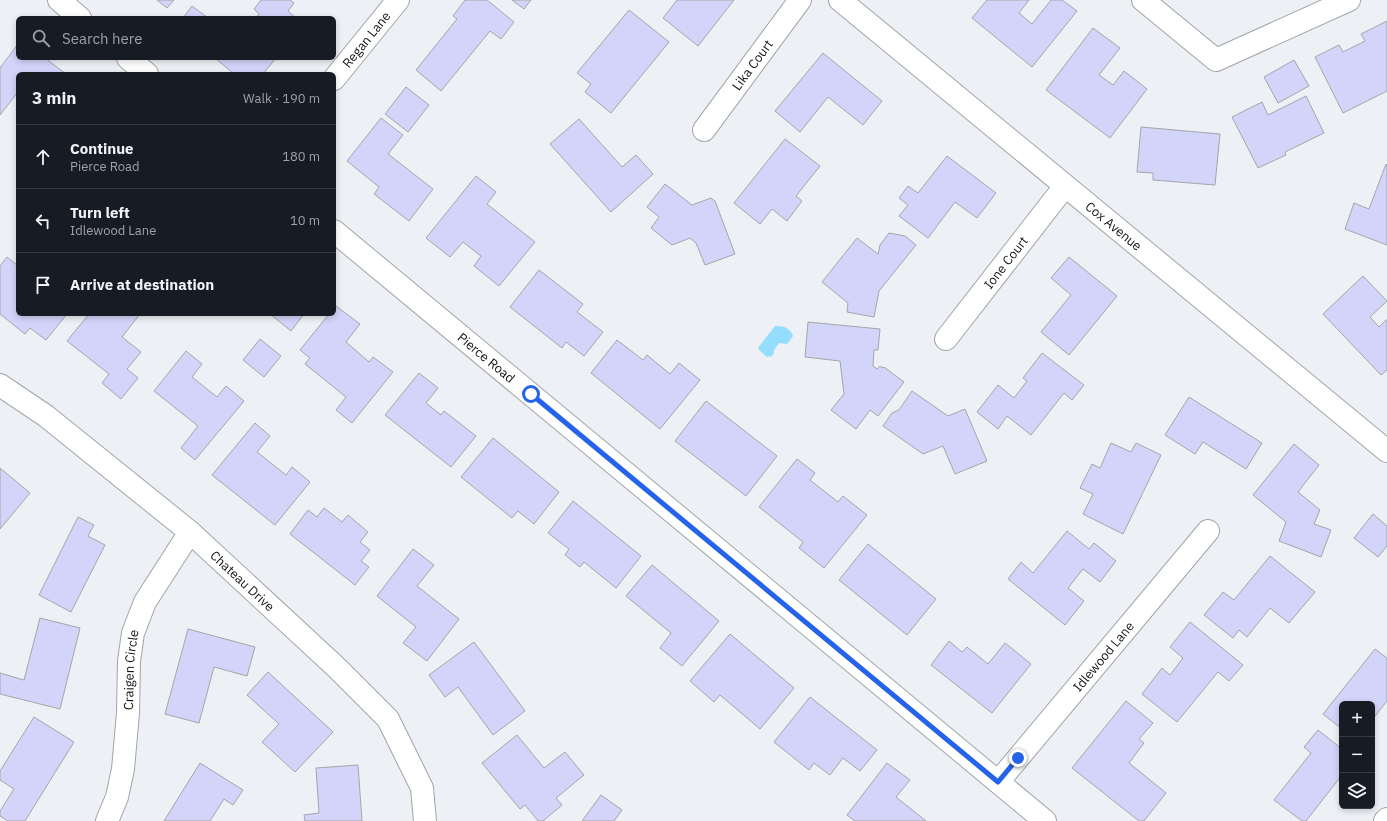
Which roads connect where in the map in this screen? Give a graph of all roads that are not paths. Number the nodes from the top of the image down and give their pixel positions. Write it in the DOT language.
graph roads {
  1 [pos="59,0"];
  2 [pos="398,0"];
  3 [pos="800,0"];
  4 [pos="840,0"];
  5 [pos="1143,0"];
  6 [pos="1349,0"];
  7 [pos="78,16"];
  8 [pos="130,60"];
  9 [pos="144,72"];
  10 [pos="336,77"];
  11 [pos="704,130"];
  12 [pos="1065,186"];
  13 [pos="336,233"];
  14 [pos="946,339"];
  15 [pos="0,385"];
  16 [pos="1387,451"];
  17 [pos="1208,531"];
  18 [pos="190,532"];
  19 [pos="998,782"];
  20 [pos="107,821"];
  21 [pos="425,821"];
  22 [pos="1045,821"];
  1 -- 7 [label="street"];
  2 -- 10 [label="street, Regan Lane"];
  3 -- 11 [label="street, Lika Court"];
  4 -- 12 [label="street, Cox Avenue"];
  5 -- 6 [label="street"];
  8 -- 9 [label="street"];
  12 -- 14 [label="street, Ione Court"];
  12 -- 16 [label="street, Cox Avenue"];
  13 -- 19 [label="street, Pierce Road"];
  15 -- 18 [label="street, Chateau Drive"];
  17 -- 19 [label="street, Idlewood Lane"];
  18 -- 20 [label="street, Craigen Circle"];
  18 -- 21 [label="street, Chateau Drive"];
  19 -- 22 [label="street, Pierce Road"];
}
